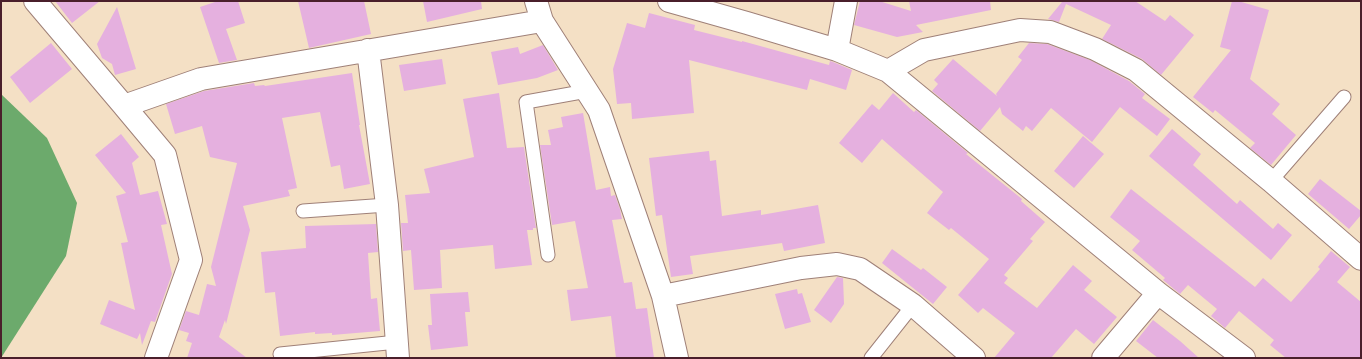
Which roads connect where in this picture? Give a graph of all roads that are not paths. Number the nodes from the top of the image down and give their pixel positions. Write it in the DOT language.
graph roads {
  1 [pos="35,1"];
  2 [pos="669,1"];
  3 [pos="846,1"];
  4 [pos="539,11"];
  5 [pos="368,50"];
  6 [pos="837,50"];
  7 [pos="888,71"];
  8 [pos="587,92"];
  9 [pos="1344,97"];
  10 [pos="124,106"];
  11 [pos="1271,181"];
  12 [pos="387,205"];
  13 [pos="303,211"];
  14 [pos="548,255"];
  15 [pos="1361,258"];
  16 [pos="1158,294"];
  17 [pos="662,296"];
  18 [pos="913,305"];
  19 [pos="398,350"];
  20 [pos="280,354"];
  21 [pos="156,358"];
  22 [pos="677,358"];
  23 [pos="871,358"];
  24 [pos="974,358"];
  25 [pos="1103,358"];
  26 [pos="1244,358"];
  1 -- 10 [label="street"];
  2 -- 6 [label="street"];
  3 -- 6 [label="street"];
  4 -- 5 [label="street"];
  4 -- 8 [label="street"];
  5 -- 10 [label="street"];
  5 -- 12 [label="street"];
  6 -- 7 [label="street"];
  7 -- 11 [label="street"];
  7 -- 16 [label="street"];
  8 -- 14 [label="lane"];
  8 -- 17 [label="street"];
  9 -- 11 [label="lane"];
  10 -- 21 [label="street"];
  11 -- 15 [label="street"];
  12 -- 13 [label="lane"];
  12 -- 19 [label="street"];
  16 -- 25 [label="street"];
  16 -- 26 [label="street"];
  17 -- 18 [label="street"];
  17 -- 22 [label="street"];
  18 -- 23 [label="lane"];
  18 -- 24 [label="street"];
  19 -- 20 [label="lane"];
}
